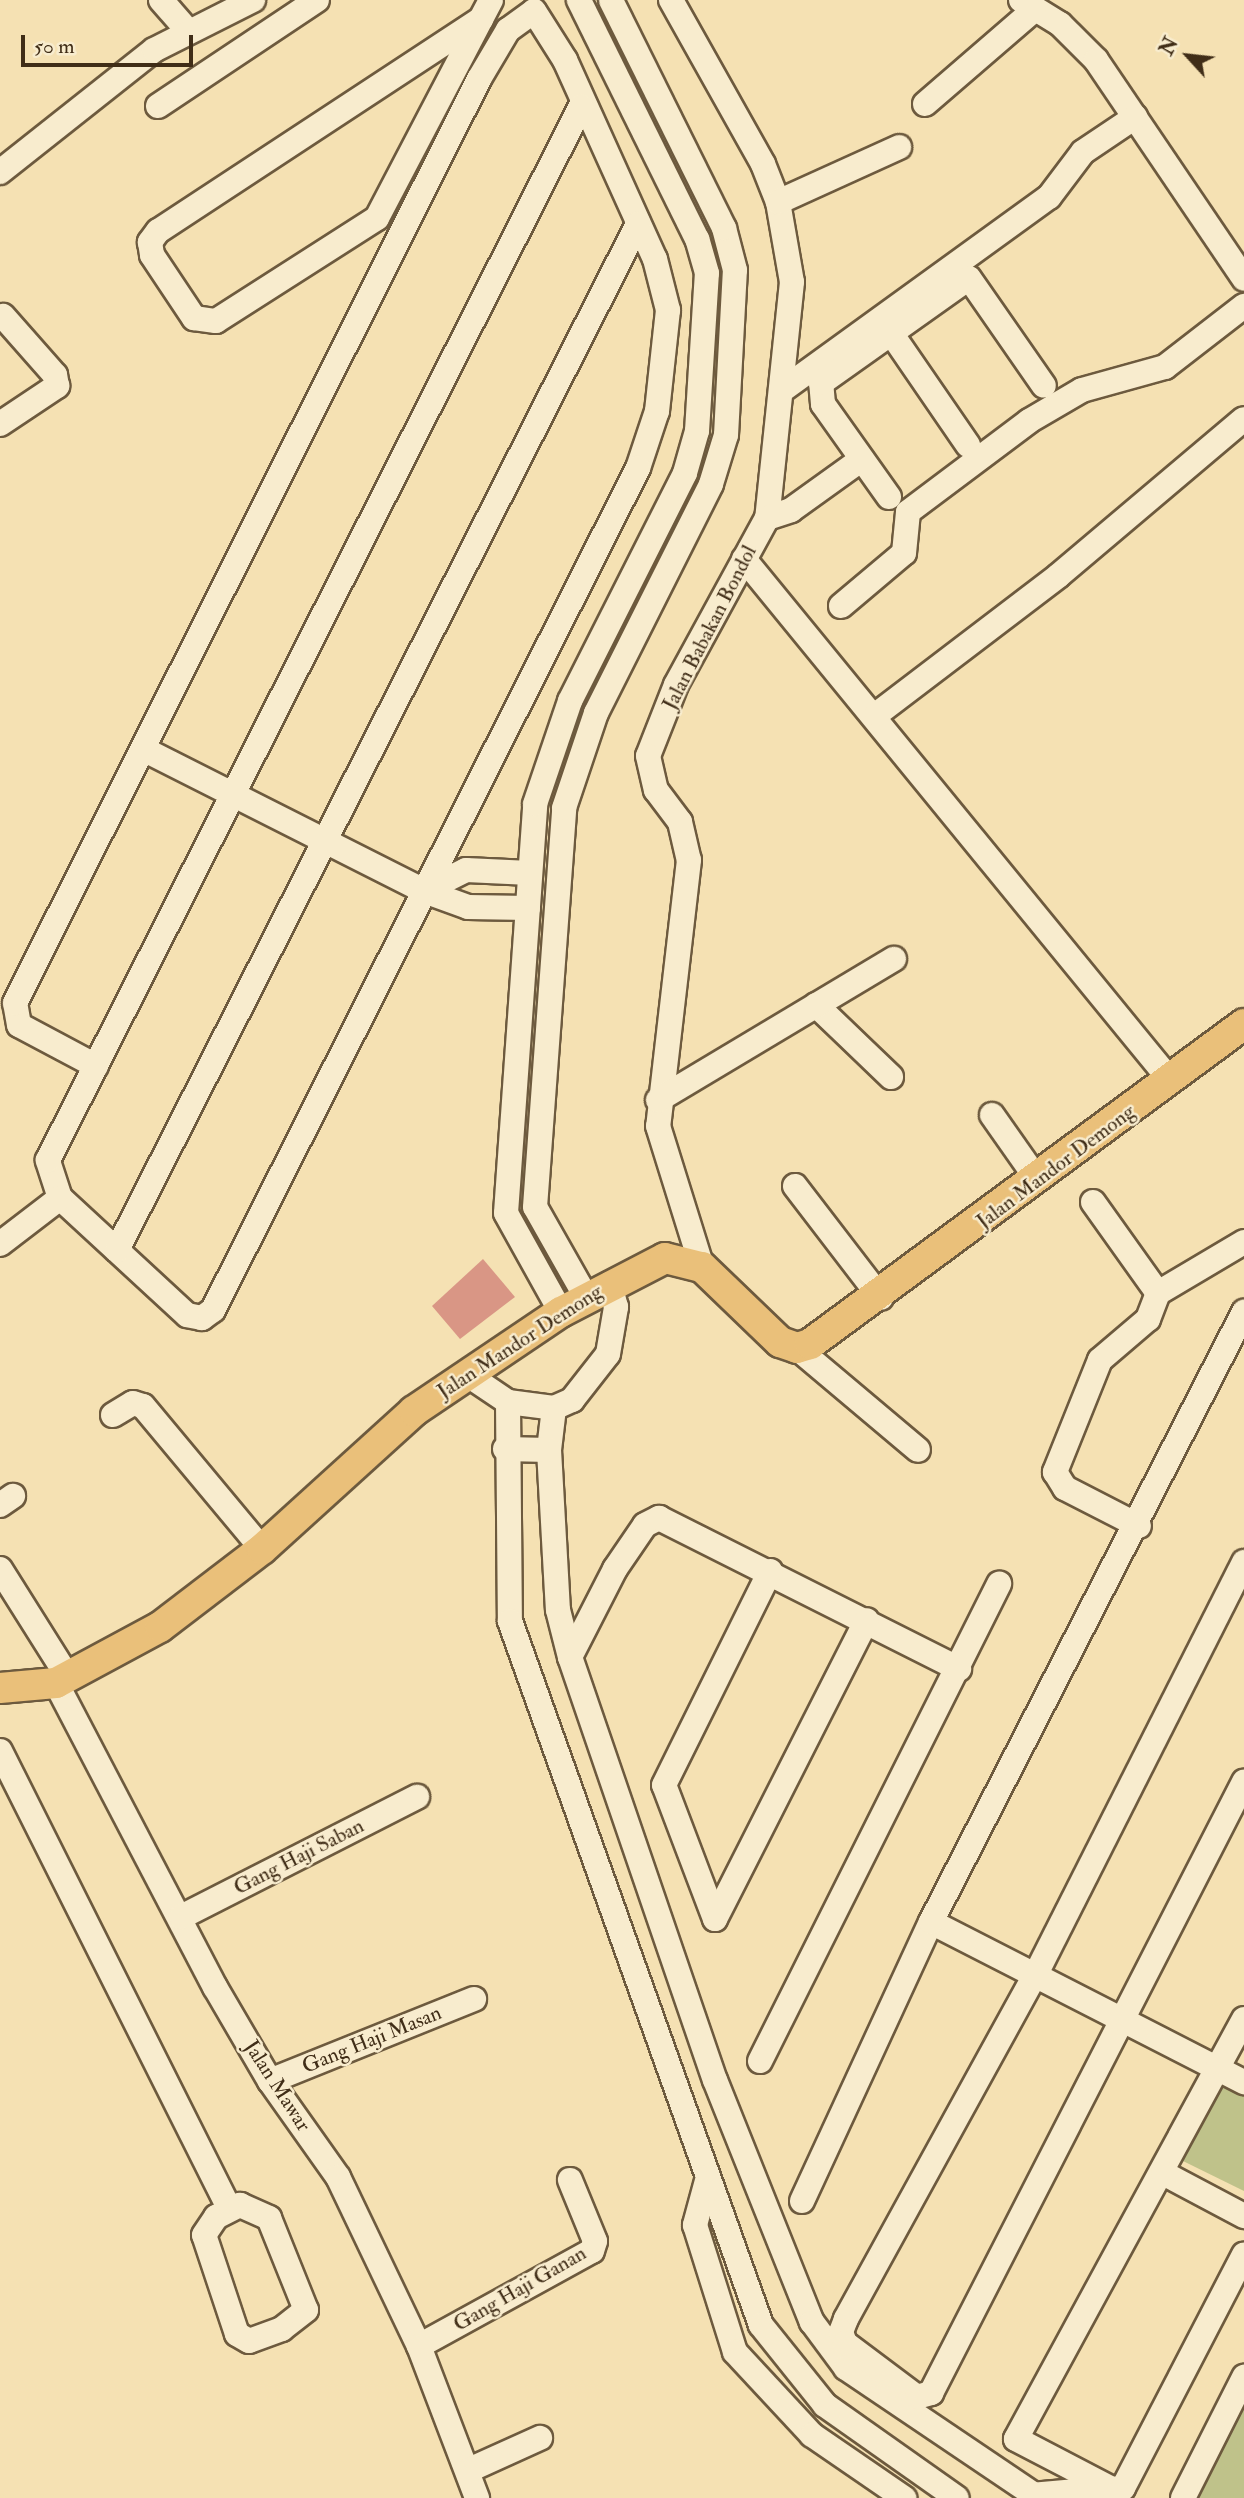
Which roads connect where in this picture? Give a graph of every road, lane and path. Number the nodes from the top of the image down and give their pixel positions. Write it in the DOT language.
graph roads {
  1 [pos="161,0"];
  2 [pos="253,0"];
  3 [pos="317,0"];
  4 [pos="579,0"];
  5 [pos="611,0"];
  6 [pos="671,0"];
  7 [pos="532,5"];
  8 [pos="1028,5"];
  9 [pos="486,10"];
  10 [pos="188,31"];
  11 [pos="925,104"];
  12 [pos="158,106"];
  13 [pos="581,106"];
  14 [pos="1135,117"];
  15 [pos="899,147"];
  16 [pos="0,172"];
  17 [pos="778,202"];
  18 [pos="715,209"];
  19 [pos="377,218"];
  20 [pos="689,222"];
  21 [pos="638,224"];
  22 [pos="402,232"];
  23 [pos="1244,279"];
  24 [pos="1244,306"];
  25 [pos="3,316"];
  26 [pos="891,333"];
  27 [pos="1044,386"];
  28 [pos="785,388"];
  29 [pos="1244,419"];
  30 [pos="0,424"];
  31 [pos="968,445"];
  32 [pos="862,459"];
  33 [pos="889,497"];
  34 [pos="767,518"];
  35 [pos="744,559"];
  36 [pos="635,571"];
  37 [pos="661,584"];
  38 [pos="841,606"];
  39 [pos="877,714"];
  40 [pos="143,749"];
  41 [pos="233,794"];
  42 [pos="326,841"];
  43 [pos="530,873"];
  44 [pos="424,891"];
  45 [pos="528,908"];
  46 [pos="894,958"];
  47 [pos="817,1005"];
  48 [pos="1244,1024"];
  49 [pos="96,1066"];
  50 [pos="891,1077"];
  51 [pos="1171,1081"];
  52 [pos="658,1100"];
  53 [pos="992,1115"];
  54 [pos="1037,1179"];
  55 [pos="795,1186"];
  56 [pos="60,1198"];
  57 [pos="1093,1202"];
  58 [pos="1244,1241"];
  59 [pos="0,1244"];
  60 [pos="117,1250"];
  61 [pos="702,1267"];
  62 [pos="1158,1293"];
  63 [pos="881,1297"];
  64 [pos="585,1298"];
  65 [pos="1244,1312"];
  66 [pos="797,1348"];
  67 [pos="468,1375"];
  68 [pos="508,1402"];
  69 [pos="554,1408"];
  70 [pos="113,1415"];
  71 [pos="505,1449"];
  72 [pos="549,1450"];
  73 [pos="918,1450"];
  74 [pos="1139,1526"];
  75 [pos="262,1549"];
  76 [pos="1244,1562"];
  77 [pos="0,1569"];
  78 [pos="770,1570"];
  79 [pos="999,1584"];
  80 [pos="867,1620"];
  81 [pos="570,1657"];
  82 [pos="959,1669"];
  83 [pos="62,1680"];
  84 [pos="0,1688"];
  85 [pos="0,1751"];
  86 [pos="1244,1782"];
  87 [pos="417,1797"];
  88 [pos="181,1917"];
  89 [pos="931,1922"];
  90 [pos="1035,1975"];
  91 [pos="474,2000"];
  92 [pos="1244,2019"];
  93 [pos="1123,2020"];
  94 [pos="760,2061"];
  95 [pos="1217,2069"];
  96 [pos="270,2081"];
  97 [pos="1244,2081"];
  98 [pos="1163,2174"];
  99 [pos="708,2177"];
  100 [pos="570,2180"];
  101 [pos="802,2201"];
  102 [pos="229,2208"];
  103 [pos="1244,2216"];
  104 [pos="1244,2255"];
  105 [pos="419,2346"];
  106 [pos="1244,2377"];
  107 [pos="540,2438"];
  108 [pos="469,2470"];
  109 [pos="1035,2496"];
  110 [pos="477,2498"];
  111 [pos="904,2498"];
  112 [pos="957,2498"];
  113 [pos="1112,2498"];
  114 [pos="1184,2498"];
  1 -- 10 [label="street"];
  2 -- 10 [label="street"];
  3 -- 12 [label="street"];
  4 -- 20 [label="street"];
  5 -- 18 [label="street"];
  6 -- 17 [label="street, Jalan Babakan Bondol"];
  7 -- 13 [label="street"];
  7 -- 22 [label="street"];
  8 -- 11 [label="street"];
  8 -- 14 [label="street"];
  9 -- 19 [label="street"];
  9 -- 19 [label="street"];
  10 -- 16 [label="street"];
  13 -- 21 [label="street"];
  13 -- 41 [label="street"];
  14 -- 23 [label="street"];
  14 -- 28 [label="street"];
  15 -- 17 [label="street"];
  17 -- 28 [label="street, Jalan Babakan Bondol"];
  18 -- 20 [label="street"];
  18 -- 37 [label="street"];
  19 -- 22 [label="street"];
  20 -- 36 [label="street"];
  21 -- 42 [label="street"];
  21 -- 44 [label="street"];
  22 -- 40 [label="street"];
  24 -- 38 [label="street"];
  25 -- 30 [label="street"];
  26 -- 27 [label="street"];
  26 -- 31 [label="street"];
  26 -- 32 [label="street"];
  28 -- 34 [label="street, Jalan Babakan Bondol"];
  29 -- 39 [label="street"];
  32 -- 33 [label="street"];
  32 -- 34 [label="street"];
  34 -- 35 [label="street, Jalan Babakan Bondol"];
  35 -- 39 [label="street"];
  35 -- 52 [label="street, Jalan Babakan Bondol"];
  36 -- 37 [label="street"];
  36 -- 43 [label="street"];
  37 -- 64 [label="street"];
  39 -- 51 [label="street"];
  40 -- 41 [label="street"];
  40 -- 49 [label="street"];
  41 -- 42 [label="street"];
  41 -- 49 [label="street"];
  42 -- 44 [label="street"];
  42 -- 60 [label="street"];
  43 -- 44 [label="street"];
  43 -- 45 [label="street"];
  44 -- 45 [label="street"];
  44 -- 60 [label="street"];
  45 -- 64 [label="street"];
  46 -- 47 [label="street"];
  47 -- 50 [label="street"];
  47 -- 52 [label="street"];
  48 -- 51 [label="main road, Jalan Mandor Demong"];
  49 -- 56 [label="street"];
  51 -- 54 [label="main road, Jalan Mandor Demong"];
  52 -- 61 [label="street, Jalan Babakan Bondol"];
  53 -- 54 [label="street"];
  54 -- 63 [label="main road, Jalan Mandor Demong"];
  55 -- 63 [label="street"];
  56 -- 59 [label="street"];
  56 -- 60 [label="street"];
  57 -- 62 [label="street"];
  58 -- 62 [label="street"];
  61 -- 64 [label="main road, Jalan Mandor Demong"];
  61 -- 66 [label="main road"];
  62 -- 74 [label="street"];
  63 -- 66 [label="main road, Jalan Mandor Demong"];
  64 -- 67 [label="main road, Jalan Mandor Demong"];
  64 -- 69 [label="street"];
  65 -- 74 [label="street"];
  66 -- 73 [label="street"];
  67 -- 68 [label="street"];
  67 -- 75 [label="main road, Jalan Mandor Demong"];
  68 -- 69 [label="street"];
  68 -- 71 [label="street"];
  69 -- 72 [label="street"];
  70 -- 75 [label="street"];
  71 -- 72 [label="street"];
  71 -- 99 [label="street"];
  72 -- 81 [label="street"];
  74 -- 89 [label="street"];
  75 -- 83 [label="main road, Jalan Mandor Demong"];
  76 -- 90 [label="street"];
  77 -- 83 [label="street, Jalan Mawar"];
  78 -- 80 [label="street"];
  78 -- 80 [label="street"];
  78 -- 81 [label="street"];
  79 -- 82 [label="street"];
  80 -- 82 [label="street"];
  81 -- 109 [label="street"];
  82 -- 94 [label="street"];
  83 -- 84 [label="main road, Jalan Mandor Demong"];
  83 -- 88 [label="street, Jalan Mawar"];
  85 -- 102 [label="street"];
  86 -- 93 [label="street"];
  87 -- 88 [label="street, Gang Haji Saban"];
  88 -- 96 [label="street, Jalan Mawar"];
  89 -- 90 [label="street"];
  89 -- 101 [label="street"];
  90 -- 93 [label="street"];
  90 -- 93 [label="street"];
  91 -- 96 [label="street, Gang Haji Masan"];
  92 -- 95 [label="street"];
  93 -- 95 [label="street"];
  95 -- 97 [label="street"];
  95 -- 98 [label="street"];
  96 -- 105 [label="street, Jalan Mawar"];
  98 -- 103 [label="street"];
  98 -- 104 [label="street"];
  99 -- 111 [label="street"];
  99 -- 112 [label="street"];
  100 -- 105 [label="street, Gang Haji Ganan"];
  102 -- 102 [label="street"];
  105 -- 108 [label="street, Jalan Mawar"];
  106 -- 114 [label="street"];
  107 -- 108 [label="street"];
  108 -- 110 [label="street, Jalan Mawar"];
  109 -- 113 [label="street"];
}
